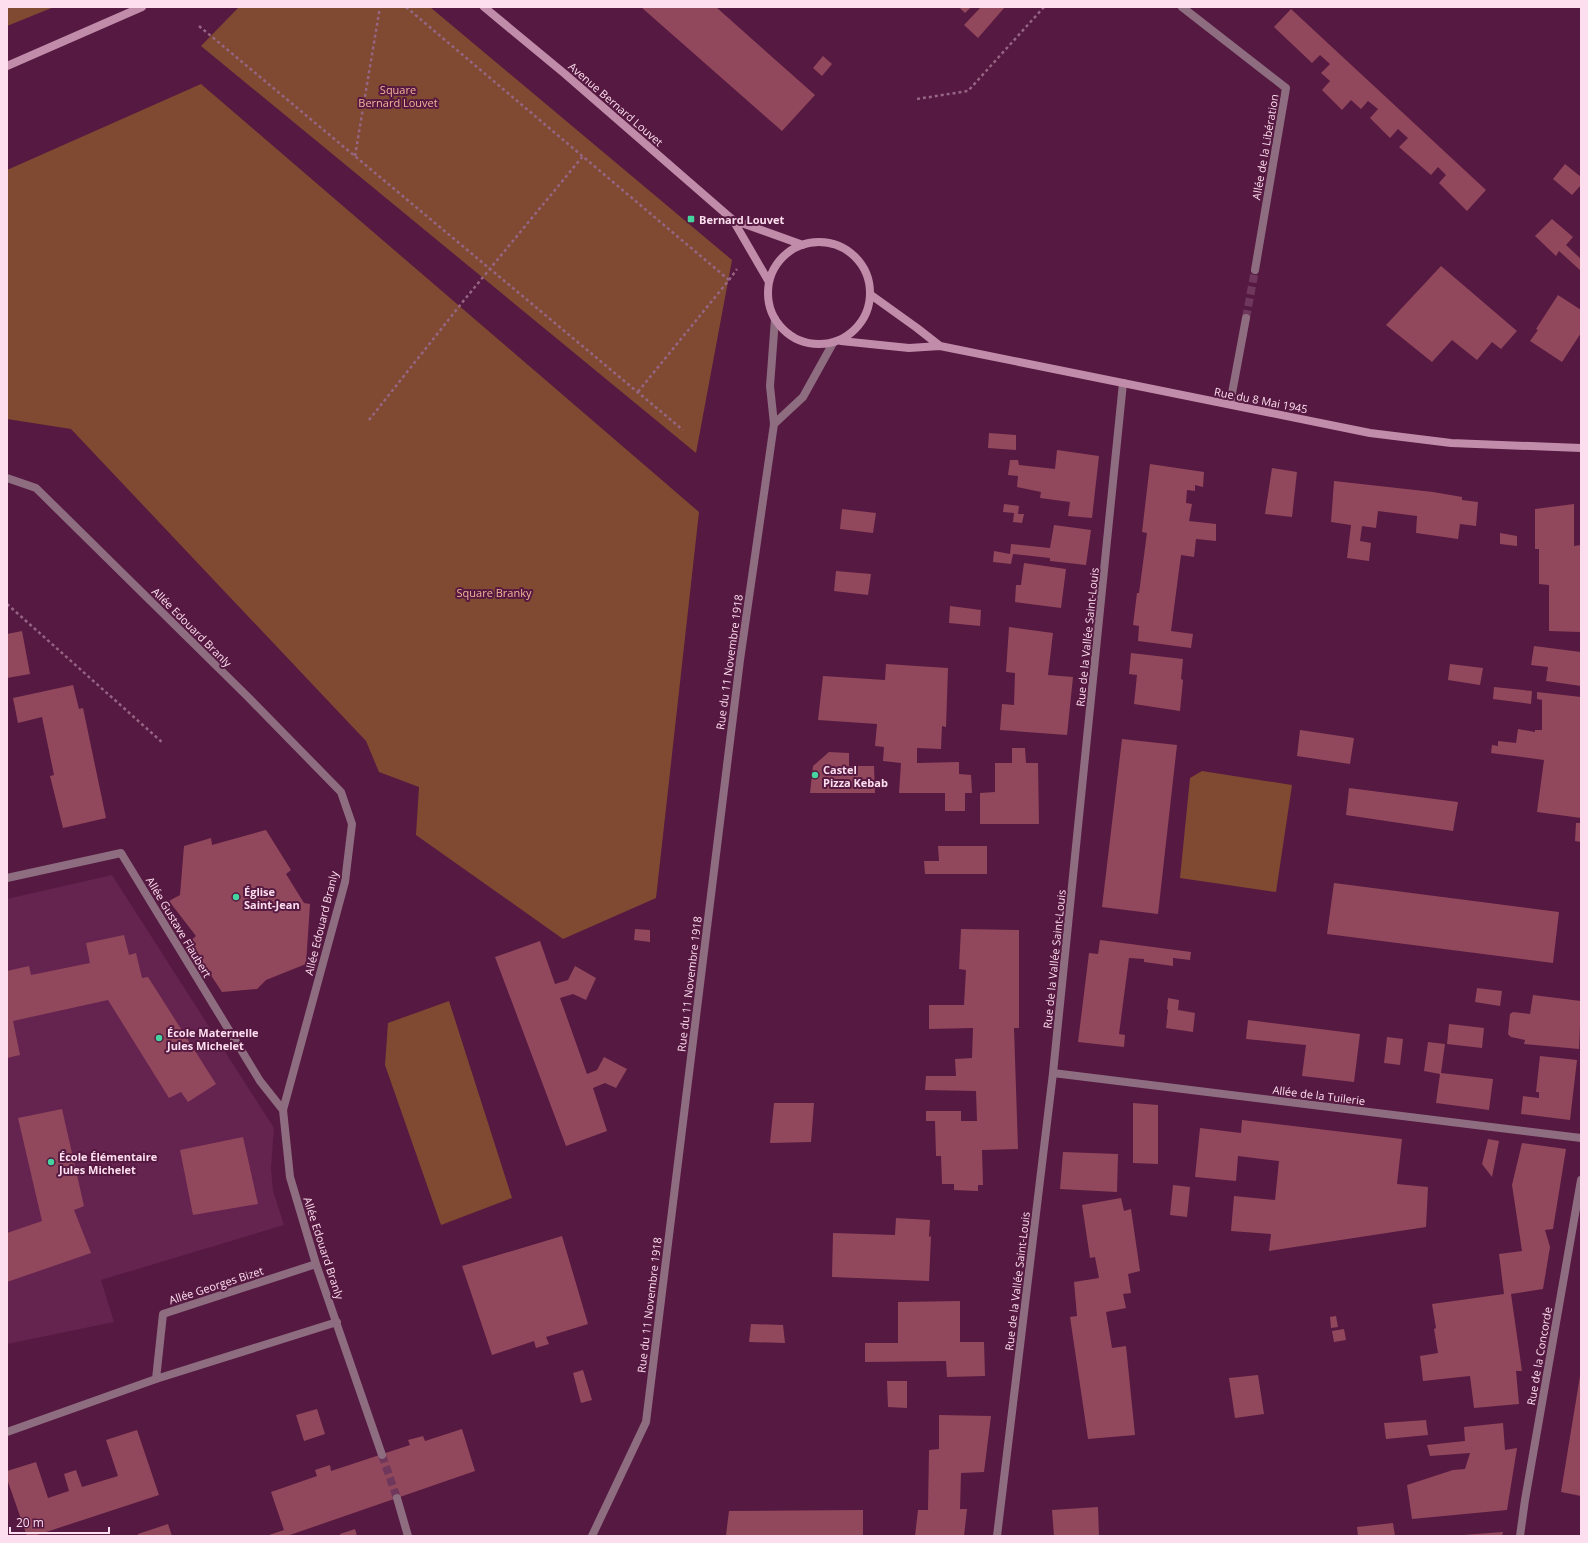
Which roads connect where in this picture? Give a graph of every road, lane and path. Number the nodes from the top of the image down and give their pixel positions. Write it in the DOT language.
graph roads {
  1 [pos="142,7"];
  2 [pos="380,7"];
  3 [pos="406,7"];
  4 [pos="484,7"];
  5 [pos="1044,7"];
  6 [pos="1182,7"];
  7 [pos="199,26"];
  8 [pos="7,66"];
  9 [pos="916,99"];
  10 [pos="583,156"];
  11 [pos="355,157"];
  12 [pos="734,220"];
  13 [pos="803,245"];
  14 [pos="738,267"];
  15 [pos="490,268"];
  16 [pos="1255,270"];
  17 [pos="729,280"];
  18 [pos="769,282"];
  19 [pos="871,295"];
  20 [pos="1246,318"];
  21 [pos="775,319"];
  22 [pos="837,342"];
  23 [pos="940,346"];
  24 [pos="1123,383"];
  25 [pos="637,393"];
  26 [pos="1230,404"];
  27 [pos="370,420"];
  28 [pos="774,424"];
  29 [pos="683,430"];
  30 [pos="1581,448"];
  31 [pos="7,478"];
  32 [pos="7,604"];
  33 [pos="163,743"];
  34 [pos="7,878"];
  35 [pos="1054,1073"];
  36 [pos="283,1110"];
  37 [pos="1581,1138"];
  38 [pos="1581,1180"];
  39 [pos="316,1264"];
  40 [pos="337,1322"];
  41 [pos="156,1379"];
  42 [pos="7,1432"];
  43 [pos="382,1455"];
  44 [pos="397,1498"];
  45 [pos="408,1536"];
  46 [pos="592,1536"];
  47 [pos="997,1536"];
  48 [pos="1520,1536"];
  1 -- 8 [label="street"];
  2 -- 11 [label="path"];
  3 -- 10 [label="path"];
  4 -- 12 [label="street, Avenue Bernard Louvet"];
  5 -- 9 [label="path"];
  6 -- 16 [label="street, Allée de la Libération"];
  7 -- 11 [label="path"];
  10 -- 15 [label="path"];
  10 -- 17 [label="path"];
  11 -- 15 [label="path"];
  12 -- 13 [label="street, Avenue Bernard Louvet"];
  12 -- 18 [label="street, Avenue Bernard Louvet"];
  13 -- 18 [label="street"];
  13 -- 19 [label="street"];
  14 -- 17 [label="path"];
  15 -- 25 [label="path"];
  15 -- 27 [label="path"];
  17 -- 25 [label="path"];
  18 -- 21 [label="street"];
  19 -- 22 [label="street"];
  19 -- 23 [label="street, Rue du 8 Mai 1945"];
  20 -- 26 [label="street"];
  21 -- 22 [label="street"];
  21 -- 28 [label="street, Rue du 11 Novembre 1918"];
  22 -- 23 [label="street, Rue du 8 Mai 1945"];
  22 -- 28 [label="street"];
  23 -- 24 [label="street, Rue du 8 Mai 1945"];
  24 -- 26 [label="street, Rue du 8 Mai 1945"];
  24 -- 35 [label="street, Rue de la Vallée Saint-Louis"];
  25 -- 29 [label="path"];
  26 -- 30 [label="street, Rue du 8 Mai 1945"];
  28 -- 46 [label="street, Rue du 11 Novembre 1918"];
  31 -- 36 [label="street, Allée Edouard Branly"];
  32 -- 33 [label="path"];
  34 -- 36 [label="street, Allée Gustave Flaubert"];
  35 -- 37 [label="street, Allée de la Tuilerie"];
  35 -- 47 [label="street, Rue de la Vallée Saint-Louis"];
  36 -- 39 [label="street, Allée Edouard Branly"];
  38 -- 48 [label="street, Rue de la Concorde"];
  39 -- 40 [label="street, Allée Edouard Branly"];
  39 -- 41 [label="street, Allée Georges Bizet"];
  40 -- 41 [label="street"];
  40 -- 43 [label="street, Allée Edouard Branly"];
  41 -- 42 [label="street"];
  44 -- 45 [label="street"];
}
